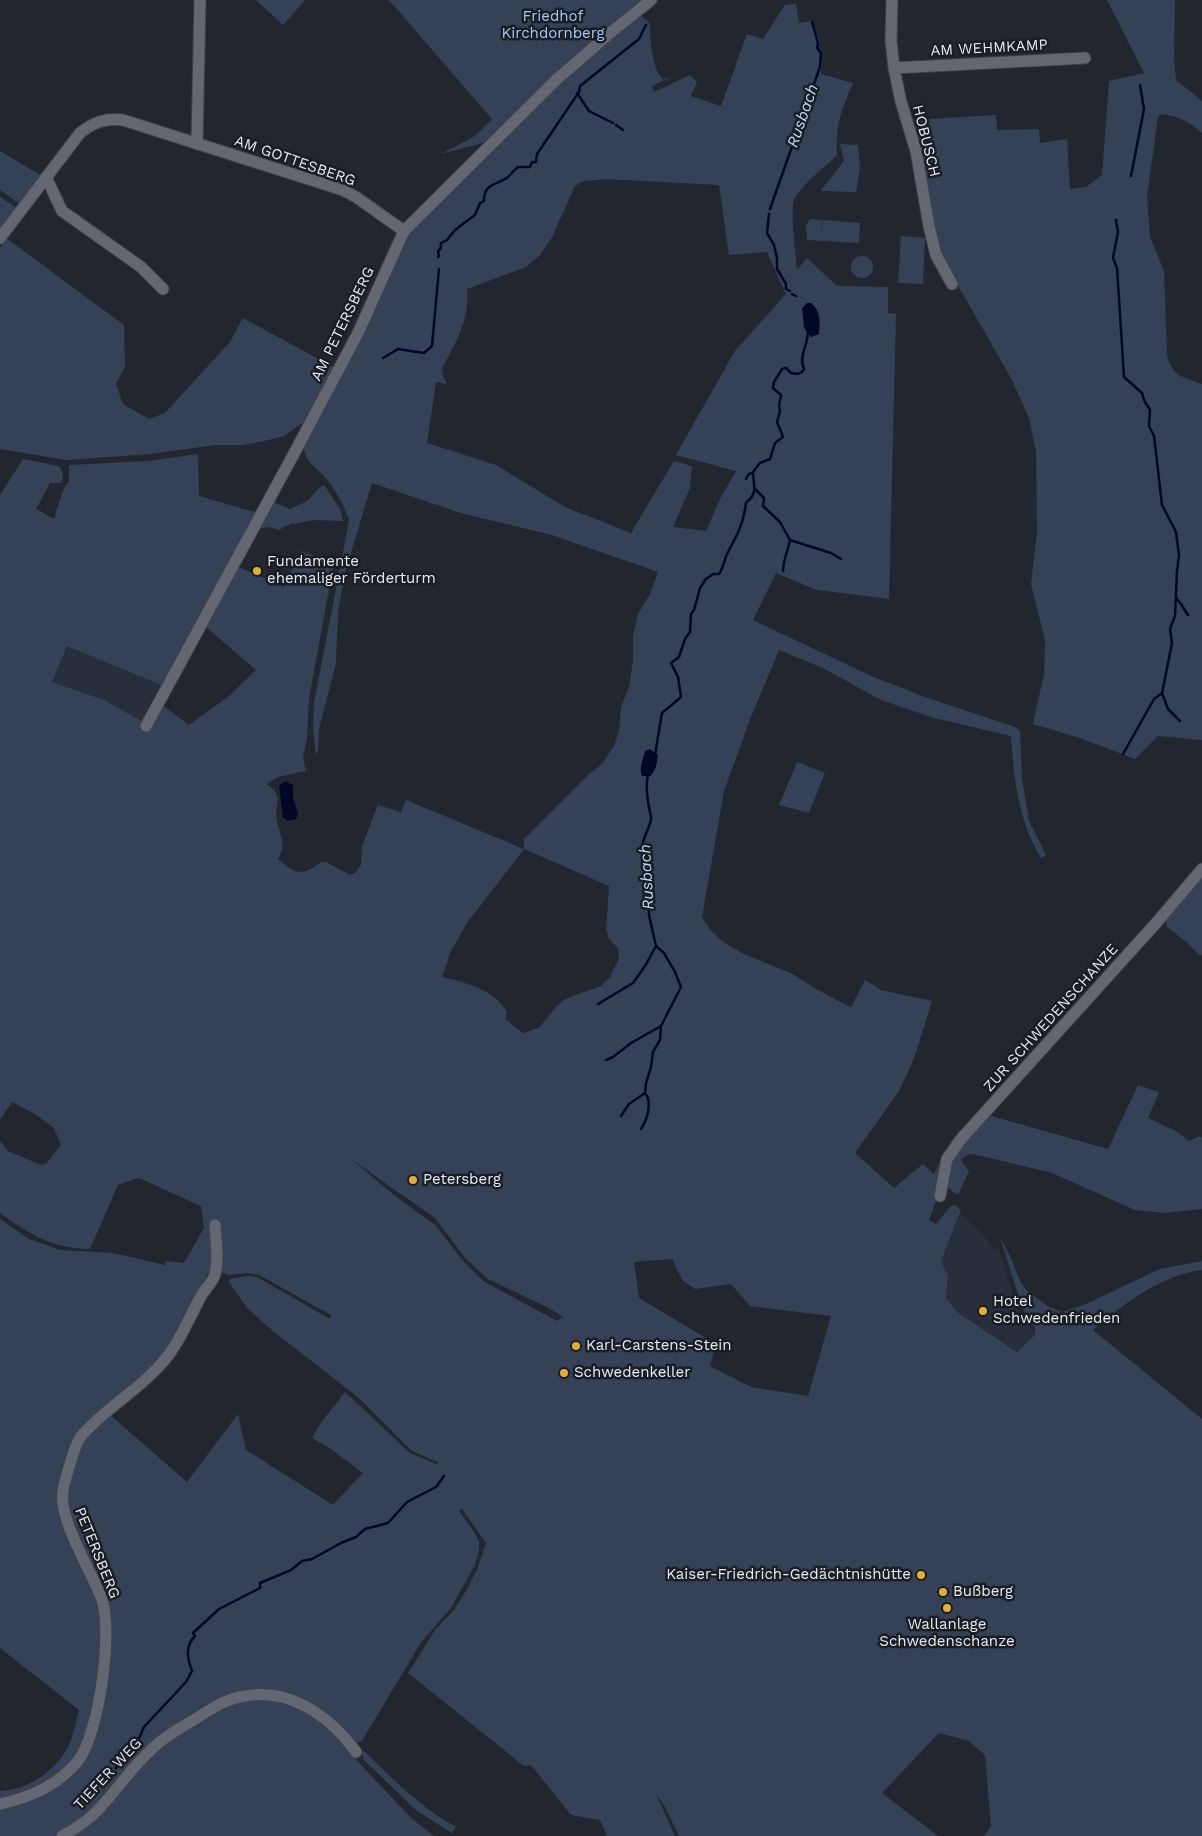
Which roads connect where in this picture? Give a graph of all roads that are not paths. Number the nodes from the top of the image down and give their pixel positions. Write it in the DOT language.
graph roads {
  1 [pos="200,0"];
  2 [pos="651,0"];
  3 [pos="892,0"];
  4 [pos="1085,58"];
  5 [pos="894,68"];
  6 [pos="196,144"];
  7 [pos="46,177"];
  8 [pos="404,231"];
  9 [pos="0,238"];
  10 [pos="952,284"];
  11 [pos="163,289"];
  12 [pos="146,726"];
  13 [pos="1202,869"];
  14 [pos="940,1196"];
  15 [pos="215,1225"];
  16 [pos="356,1752"];
  17 [pos="0,1804"];
  18 [pos="62,1836"];
  1 -- 6 [label="street"];
  2 -- 8 [label="street, AM PETERSBERG"];
  3 -- 5 [label="street, HOBUSCH"];
  4 -- 5 [label="street, AM WEHMKAMP"];
  5 -- 10 [label="street, HOBUSCH"];
  6 -- 7 [label="street, AM GOTTESBERG"];
  6 -- 8 [label="street, AM GOTTESBERG"];
  7 -- 9 [label="street, AM GOTTESBERG"];
  7 -- 11 [label="street"];
  8 -- 12 [label="street, AM PETERSBERG"];
  13 -- 14 [label="street, ZUR SCHWEDENSCHANZE"];
  15 -- 17 [label="street, PETERSBERG"];
  16 -- 18 [label="street, TIEFER WEG"];
}
